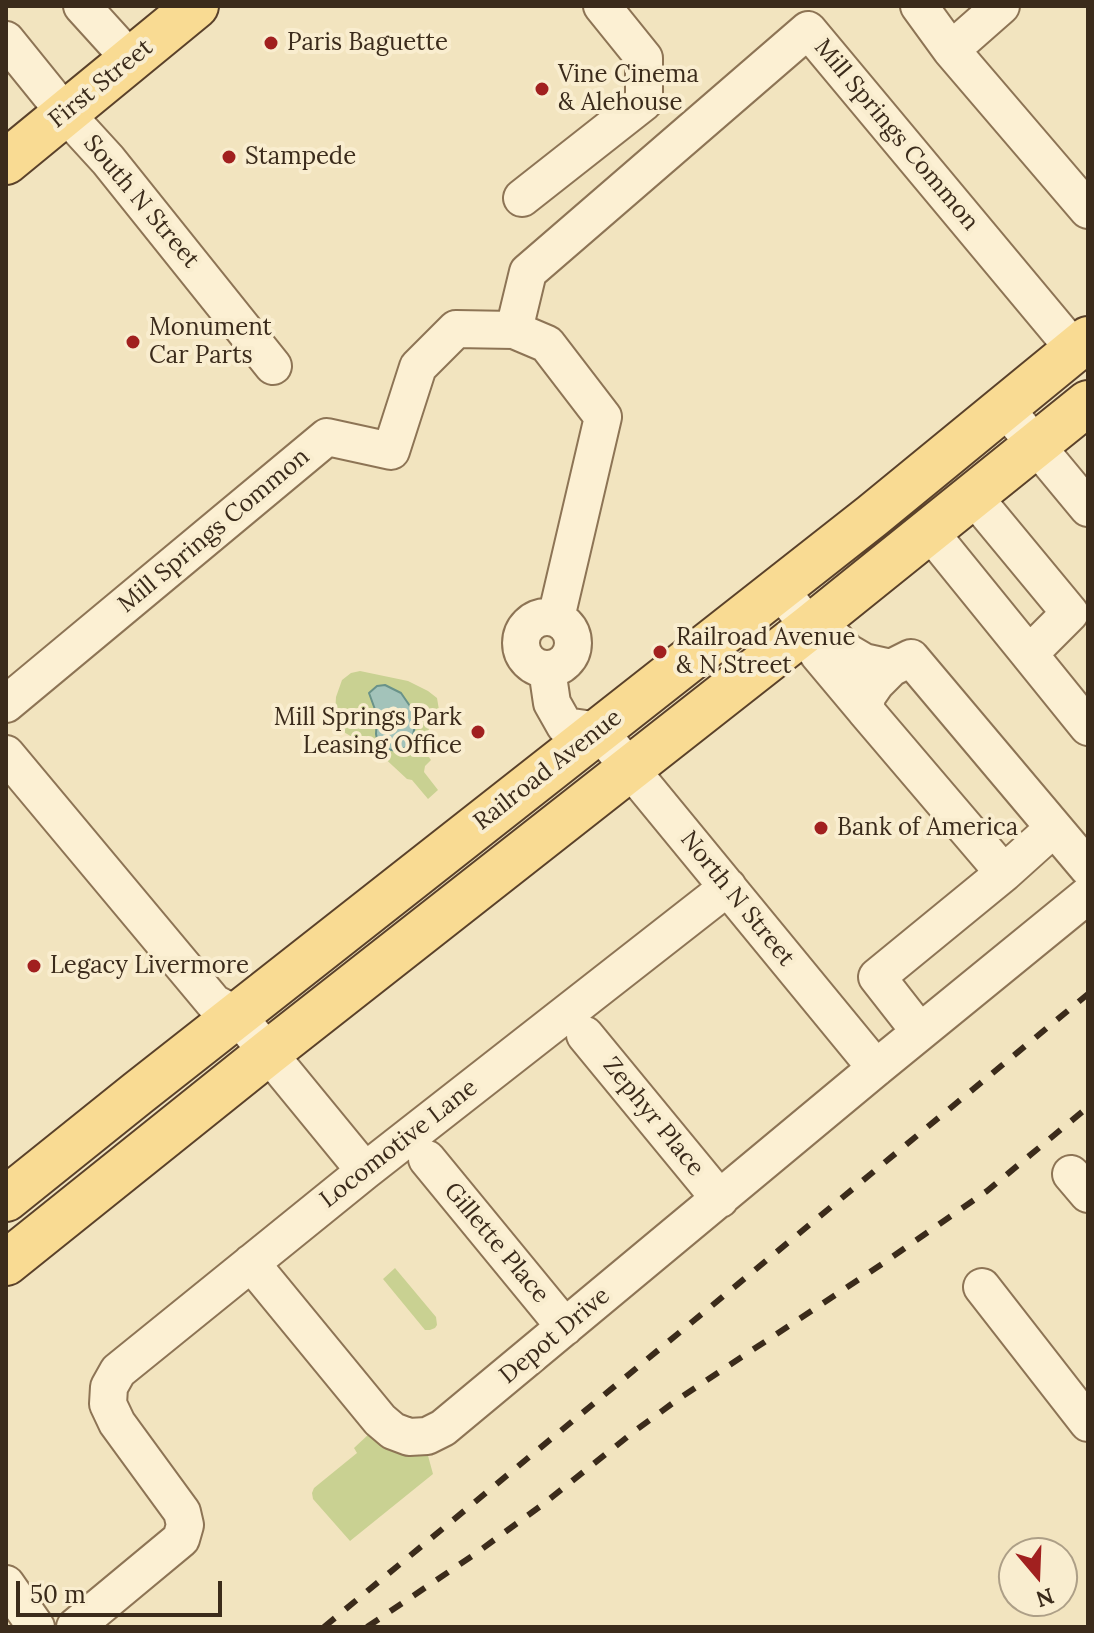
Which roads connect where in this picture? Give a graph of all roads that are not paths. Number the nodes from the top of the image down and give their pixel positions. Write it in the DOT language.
graph roads {
  1 [pos="82,6"];
  2 [pos="196,6"];
  3 [pos="602,6"];
  4 [pos="919,6"];
  5 [pos="1001,6"];
  6 [pos="6,40"];
  7 [pos="951,50"];
  8 [pos="131,60"];
  9 [pos="65,113"];
  10 [pos="6,162"];
  11 [pos="522,198"];
  12 [pos="1088,210"];
  13 [pos="514,330"];
  14 [pos="1082,344"];
  15 [pos="273,366"];
  16 [pos="1088,403"];
  17 [pos="1005,408"];
  18 [pos="1036,446"];
  19 [pos="974,497"];
  20 [pos="1088,508"];
  21 [pos="930,532"];
  22 [pos="779,589"];
  23 [pos="1079,606"];
  24 [pos="810,627"];
  25 [pos="1029,654"];
  26 [pos="891,668"];
  27 [pos="6,704"];
  28 [pos="865,710"];
  29 [pos="1088,727"];
  30 [pos="599,731"];
  31 [pos="6,754"];
  32 [pos="630,769"];
  33 [pos="1054,828"];
  34 [pos="1088,868"];
  35 [pos="1004,873"];
  36 [pos="728,887"];
  37 [pos="1088,895"];
  38 [pos="237,1015"];
  39 [pos="920,1032"];
  40 [pos="585,1035"];
  41 [pos="269,1052"];
  42 [pos="876,1068"];
  43 [pos="427,1159"];
  44 [pos="365,1171"];
  45 [pos="6,1199"];
  46 [pos="720,1199"];
  47 [pos="6,1263"];
  48 [pos="251,1263"];
  49 [pos="982,1287"];
  50 [pos="565,1327"];
  51 [pos="1081,1400"];
  52 [pos="6,1584"];
  53 [pos="36,1627"];
  54 [pos="75,1627"];
  1 -- 8 [label="street"];
  2 -- 8 [label="main road, First Street"];
  3 -- 11 [label="street"];
  4 -- 7 [label="street"];
  5 -- 7 [label="street"];
  6 -- 9 [label="street, South N Street"];
  7 -- 12 [label="street"];
  8 -- 9 [label="main road, First Street"];
  9 -- 10 [label="main road, First Street"];
  9 -- 15 [label="street, South N Street"];
  13 -- 14 [label="street, Mill Springs Common"];
  13 -- 27 [label="street, Mill Springs Common"];
  13 -- 30 [label="street, Mill Springs Common"];
  14 -- 17 [label="main road, Railroad Avenue"];
  16 -- 18 [label="main road, Railroad Avenue"];
  17 -- 18 [label="street"];
  17 -- 22 [label="main road, Railroad Avenue"];
  18 -- 19 [label="main road, Railroad Avenue"];
  18 -- 20 [label="street"];
  19 -- 21 [label="main road, Railroad Avenue"];
  19 -- 23 [label="street"];
  21 -- 24 [label="main road, Railroad Avenue"];
  21 -- 25 [label="street"];
  22 -- 24 [label="street"];
  22 -- 30 [label="main road, Railroad Avenue"];
  23 -- 25 [label="street"];
  24 -- 26 [label="street"];
  24 -- 28 [label="street"];
  24 -- 32 [label="main road, Railroad Avenue"];
  25 -- 29 [label="street"];
  26 -- 28 [label="street"];
  26 -- 33 [label="street"];
  28 -- 35 [label="street"];
  30 -- 32 [label="street, North N Street"];
  30 -- 38 [label="main road, Railroad Avenue"];
  31 -- 38 [label="street"];
  32 -- 36 [label="street, North N Street"];
  32 -- 41 [label="main road, Railroad Avenue"];
  33 -- 34 [label="street"];
  33 -- 35 [label="street"];
  35 -- 39 [label="street"];
  36 -- 42 [label="street, North N Street"];
  36 -- 44 [label="street, Locomotive Lane"];
  37 -- 39 [label="street, Depot Drive"];
  38 -- 41 [label="street"];
  38 -- 45 [label="main road, Railroad Avenue"];
  39 -- 42 [label="street, Depot Drive"];
  40 -- 46 [label="street, Zephyr Place"];
  41 -- 44 [label="street"];
  41 -- 47 [label="main road, Railroad Avenue"];
  42 -- 46 [label="street, Depot Drive"];
  43 -- 50 [label="street, Gillette Place"];
  44 -- 48 [label="street, Locomotive Lane"];
  46 -- 50 [label="street, Depot Drive"];
  48 -- 50 [label="street, Depot Drive"];
  48 -- 54 [label="street, Locomotive Lane"];
  49 -- 51 [label="street"];
  52 -- 53 [label="street"];
}
